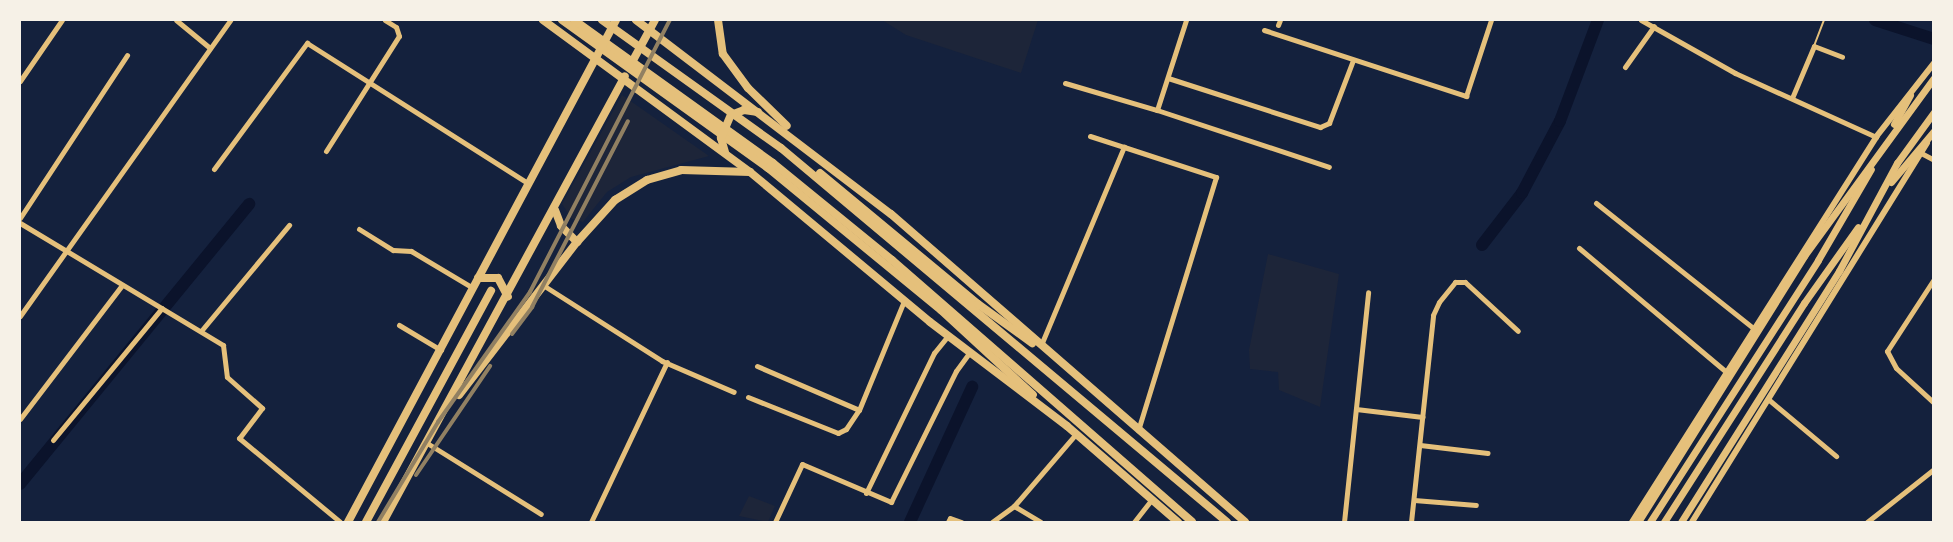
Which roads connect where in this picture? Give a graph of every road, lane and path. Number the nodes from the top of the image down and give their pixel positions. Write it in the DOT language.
graph roads {
  1 [pos="62,20"];
  2 [pos="176,20"];
  3 [pos="230,20"];
  4 [pos="385,20"];
  5 [pos="562,20"];
  6 [pos="574,20"];
  7 [pos="580,20"];
  8 [pos="602,20"];
  9 [pos="614,20"];
  10 [pos="636,20"];
  11 [pos="655,20"];
  12 [pos="718,20"];
  13 [pos="1186,20"];
  14 [pos="1491,20"];
  15 [pos="1641,20"];
  16 [pos="1824,20"];
  17 [pos="545,21"];
  18 [pos="393,22"];
  19 [pos="1654,26"];
  20 [pos="649,30"];
  21 [pos="1264,30"];
  22 [pos="1814,46"];
  23 [pos="210,48"];
  24 [pos="127,55"];
  25 [pos="1842,57"];
  26 [pos="595,58"];
  27 [pos="1353,60"];
  28 [pos="1933,64"];
  29 [pos="1625,67"];
  30 [pos="1168,78"];
  31 [pos="1934,78"];
  32 [pos="623,79"];
  33 [pos="20,81"];
  34 [pos="372,82"];
  35 [pos="1065,83"];
  36 [pos="1910,95"];
  37 [pos="1792,98"];
  38 [pos="1157,110"];
  39 [pos="761,112"];
  40 [pos="1934,112"];
  41 [pos="1934,132"];
  42 [pos="1090,136"];
  43 [pos="1875,137"];
  44 [pos="1124,147"];
  45 [pos="326,152"];
  46 [pos="726,152"];
  47 [pos="814,153"];
  48 [pos="1921,153"];
  49 [pos="1934,160"];
  50 [pos="1329,167"];
  51 [pos="213,170"];
  52 [pos="750,172"];
  53 [pos="528,183"];
  54 [pos="1596,203"];
  55 [pos="555,210"];
  56 [pos="20,218"];
  57 [pos="20,223"];
  58 [pos="289,225"];
  59 [pos="359,229"];
  60 [pos="577,242"];
  61 [pos="1579,248"];
  62 [pos="67,252"];
  63 [pos="478,278"];
  64 [pos="1934,279"];
  65 [pos="122,285"];
  66 [pos="546,287"];
  67 [pos="473,288"];
  68 [pos="491,291"];
  69 [pos="1368,292"];
  70 [pos="508,297"];
  71 [pos="904,301"];
  72 [pos="162,308"];
  73 [pos="20,316"];
  74 [pos="399,326"];
  75 [pos="1753,328"];
  76 [pos="201,331"];
  77 [pos="1518,332"];
  78 [pos="948,336"];
  79 [pos="1041,345"];
  80 [pos="441,350"];
  81 [pos="969,353"];
  82 [pos="1057,360"];
  83 [pos="667,362"];
  84 [pos="758,366"];
  85 [pos="1725,371"];
  86 [pos="734,392"];
  87 [pos="748,397"];
  88 [pos="1768,399"];
  89 [pos="1934,403"];
  90 [pos="1356,409"];
  91 [pos="859,410"];
  92 [pos="444,413"];
  93 [pos="1423,417"];
  94 [pos="20,419"];
  95 [pos="1067,426"];
  96 [pos="1138,430"];
  97 [pos="1076,434"];
  98 [pos="53,440"];
  99 [pos="427,443"];
  100 [pos="1420,445"];
  101 [pos="1488,453"];
  102 [pos="1836,456"];
  103 [pos="1934,468"];
  104 [pos="866,493"];
  105 [pos="1151,500"];
  106 [pos="1414,500"];
  107 [pos="1476,505"];
  108 [pos="1014,506"];
  109 [pos="541,514"];
  110 [pos="949,520"];
  111 [pos="340,522"];
  112 [pos="348,522"];
  113 [pos="366,522"];
  114 [pos="383,522"];
  115 [pos="591,522"];
  116 [pos="775,522"];
  117 [pos="961,522"];
  118 [pos="992,522"];
  119 [pos="1041,522"];
  120 [pos="1134,522"];
  121 [pos="1178,522"];
  122 [pos="1192,522"];
  123 [pos="1227,522"];
  124 [pos="1245,522"];
  125 [pos="1344,522"];
  126 [pos="1411,522"];
  127 [pos="1632,522"];
  128 [pos="1638,522"];
  129 [pos="1650,522"];
  130 [pos="1664,522"];
  131 [pos="1681,522"];
  132 [pos="1692,522"];
  133 [pos="1867,522"];
  1 -- 33 [label="street"];
  2 -- 23 [label="street"];
  3 -- 23 [label="street"];
  4 -- 18 [label="street"];
  5 -- 95 [label="main road"];
  6 -- 122 [label="main road"];
  7 -- 17 [label="main road"];
  8 -- 123 [label="main road"];
  9 -- 26 [label="main road"];
  9 -- 82 [label="main road"];
  10 -- 20 [label="main road"];
  11 -- 20 [label="main road"];
  12 -- 47 [label="main road"];
  13 -- 30 [label="street"];
  14 -- 27 [label="street"];
  15 -- 19 [label="street"];
  16 -- 22 [label="lane"];
  17 -- 26 [label="main road"];
  18 -- 34 [label="street"];
  19 -- 29 [label="street"];
  19 -- 37 [label="street"];
  20 -- 32 [label="main road"];
  20 -- 39 [label="main road"];
  21 -- 27 [label="street"];
  22 -- 25 [label="street"];
  22 -- 37 [label="street"];
  23 -- 62 [label="street"];
  24 -- 56 [label="street"];
  26 -- 32 [label="main road"];
  26 -- 53 [label="main road"];
  27 -- 30 [label="street"];
  28 -- 36 [label="street"];
  30 -- 38 [label="street"];
  31 -- 128 [label="main road"];
  32 -- 46 [label="main road"];
  32 -- 55 [label="main road"];
  34 -- 45 [label="street"];
  34 -- 51 [label="street"];
  34 -- 53 [label="street"];
  35 -- 38 [label="street"];
  36 -- 43 [label="street"];
  36 -- 129 [label="main road"];
  37 -- 43 [label="street"];
  38 -- 50 [label="street"];
  39 -- 46 [label="main road"];
  39 -- 47 [label="main road"];
  40 -- 131 [label="main road"];
  41 -- 48 [label="street"];
  41 -- 130 [label="main road"];
  42 -- 44 [label="street"];
  43 -- 75 [label="street"];
  44 -- 79 [label="street"];
  44 -- 96 [label="street"];
  46 -- 52 [label="main road"];
  47 -- 79 [label="main road"];
  48 -- 49 [label="street"];
  48 -- 88 [label="street"];
  52 -- 60 [label="main road"];
  52 -- 71 [label="main road"];
  53 -- 63 [label="main road"];
  54 -- 75 [label="street"];
  55 -- 60 [label="main road"];
  55 -- 70 [label="main road"];
  57 -- 62 [label="street"];
  58 -- 76 [label="street"];
  59 -- 67 [label="street"];
  60 -- 66 [label="main road"];
  61 -- 85 [label="street"];
  62 -- 65 [label="street"];
  62 -- 73 [label="street"];
  63 -- 67 [label="main road"];
  63 -- 70 [label="main road"];
  64 -- 89 [label="street"];
  65 -- 72 [label="street"];
  65 -- 94 [label="street"];
  66 -- 83 [label="street"];
  66 -- 92 [label="main road"];
  67 -- 80 [label="main road"];
  68 -- 113 [label="main road"];
  69 -- 90 [label="street"];
  70 -- 92 [label="main road"];
  71 -- 78 [label="main road"];
  71 -- 91 [label="street"];
  72 -- 76 [label="street"];
  72 -- 98 [label="street"];
  74 -- 80 [label="street"];
  75 -- 85 [label="street"];
  76 -- 111 [label="street"];
  77 -- 93 [label="street"];
  78 -- 81 [label="main road"];
  78 -- 104 [label="street"];
  79 -- 82 [label="main road"];
  80 -- 112 [label="main road"];
  81 -- 95 [label="main road"];
  81 -- 104 [label="street"];
  82 -- 96 [label="main road"];
  83 -- 86 [label="street"];
  83 -- 115 [label="street"];
  84 -- 91 [label="street"];
  85 -- 127 [label="street"];
  87 -- 91 [label="street"];
  88 -- 102 [label="street"];
  88 -- 132 [label="street"];
  90 -- 93 [label="street"];
  90 -- 125 [label="street"];
  92 -- 99 [label="main road"];
  93 -- 100 [label="street"];
  95 -- 97 [label="main road"];
  96 -- 124 [label="main road"];
  97 -- 105 [label="main road"];
  97 -- 108 [label="street"];
  99 -- 109 [label="street"];
  99 -- 114 [label="main road"];
  100 -- 101 [label="street"];
  100 -- 106 [label="street"];
  103 -- 133 [label="street"];
  104 -- 116 [label="street"];
  105 -- 120 [label="street"];
  105 -- 121 [label="main road"];
  106 -- 107 [label="street"];
  106 -- 126 [label="street"];
  108 -- 118 [label="street"];
  108 -- 119 [label="street"];
  110 -- 117 [label="street"];
}
